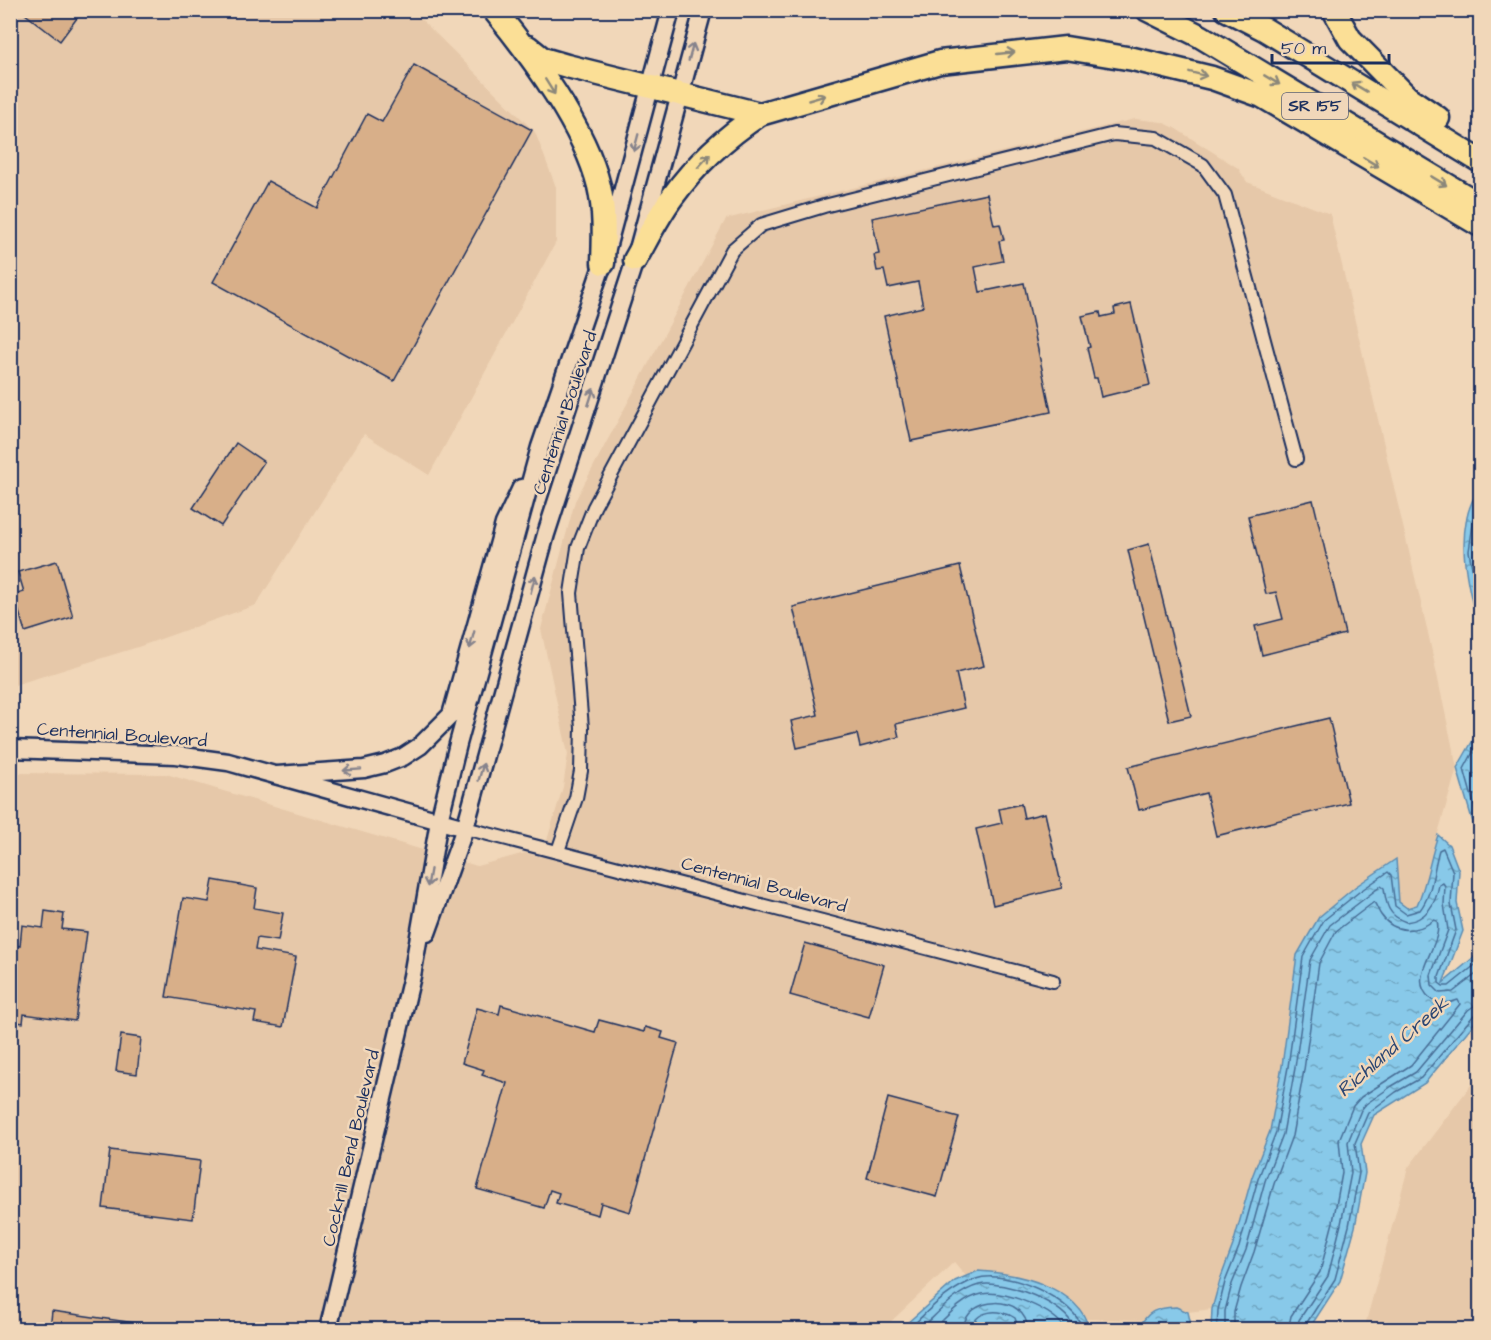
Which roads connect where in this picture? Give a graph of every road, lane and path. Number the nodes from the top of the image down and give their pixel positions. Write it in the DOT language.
graph roads {
  1 [pos="494,10"];
  2 [pos="671,10"];
  3 [pos="703,10"];
  4 [pos="1148,10"];
  5 [pos="1227,10"];
  6 [pos="1334,10"];
  7 [pos="518,39"];
  8 [pos="651,86"];
  9 [pos="680,94"];
  10 [pos="760,114"];
  11 [pos="1480,148"];
  12 [pos="1480,161"];
  13 [pos="1480,205"];
  14 [pos="1480,225"];
  15 [pos="635,260"];
  16 [pos="603,263"];
  17 [pos="540,447"];
  18 [pos="1296,459"];
  19 [pos="10,749"];
  20 [pos="277,775"];
  21 [pos="440,821"];
  22 [pos="465,828"];
  23 [pos="558,851"];
  24 [pos="412,976"];
  25 [pos="1053,981"];
  26 [pos="328,1329"];
  1 -- 7 [label="highway"];
  2 -- 8 [label="main road, Centennial Boulevard"];
  9 -- 3 [label="main road, Centennial Boulevard, one-way"];
  4 -- 13 [label="highway, SR 155, one-way"];
  12 -- 5 [label="highway, SR 155, one-way"];
  6 -- 11 [label="highway"];
  7 -- 8 [label="highway"];
  7 -- 16 [label="highway, one-way"];
  8 -- 9 [label="highway"];
  8 -- 16 [label="main road, Centennial Boulevard, one-way"];
  9 -- 10 [label="highway"];
  9 -- 15 [label="main road, Centennial Boulevard"];
  10 -- 14 [label="highway, one-way"];
  15 -- 10 [label="highway, one-way"];
  22 -- 15 [label="main road, Centennial Boulevard, one-way"];
  16 -- 17 [label="main road, Centennial Boulevard"];
  17 -- 20 [label="main road, one-way"];
  17 -- 21 [label="main road, Centennial Boulevard"];
  18 -- 23 [label="street"];
  19 -- 20 [label="main road, Centennial Boulevard"];
  20 -- 21 [label="main road, Centennial Boulevard"];
  21 -- 22 [label="main road, Centennial Boulevard"];
  21 -- 24 [label="main road, Centennial Boulevard, one-way"];
  22 -- 23 [label="street, Centennial Boulevard"];
  22 -- 24 [label="main road, Centennial Boulevard"];
  23 -- 25 [label="street, Centennial Boulevard"];
  24 -- 26 [label="main road, Cockrill Bend Boulevard"];
}
